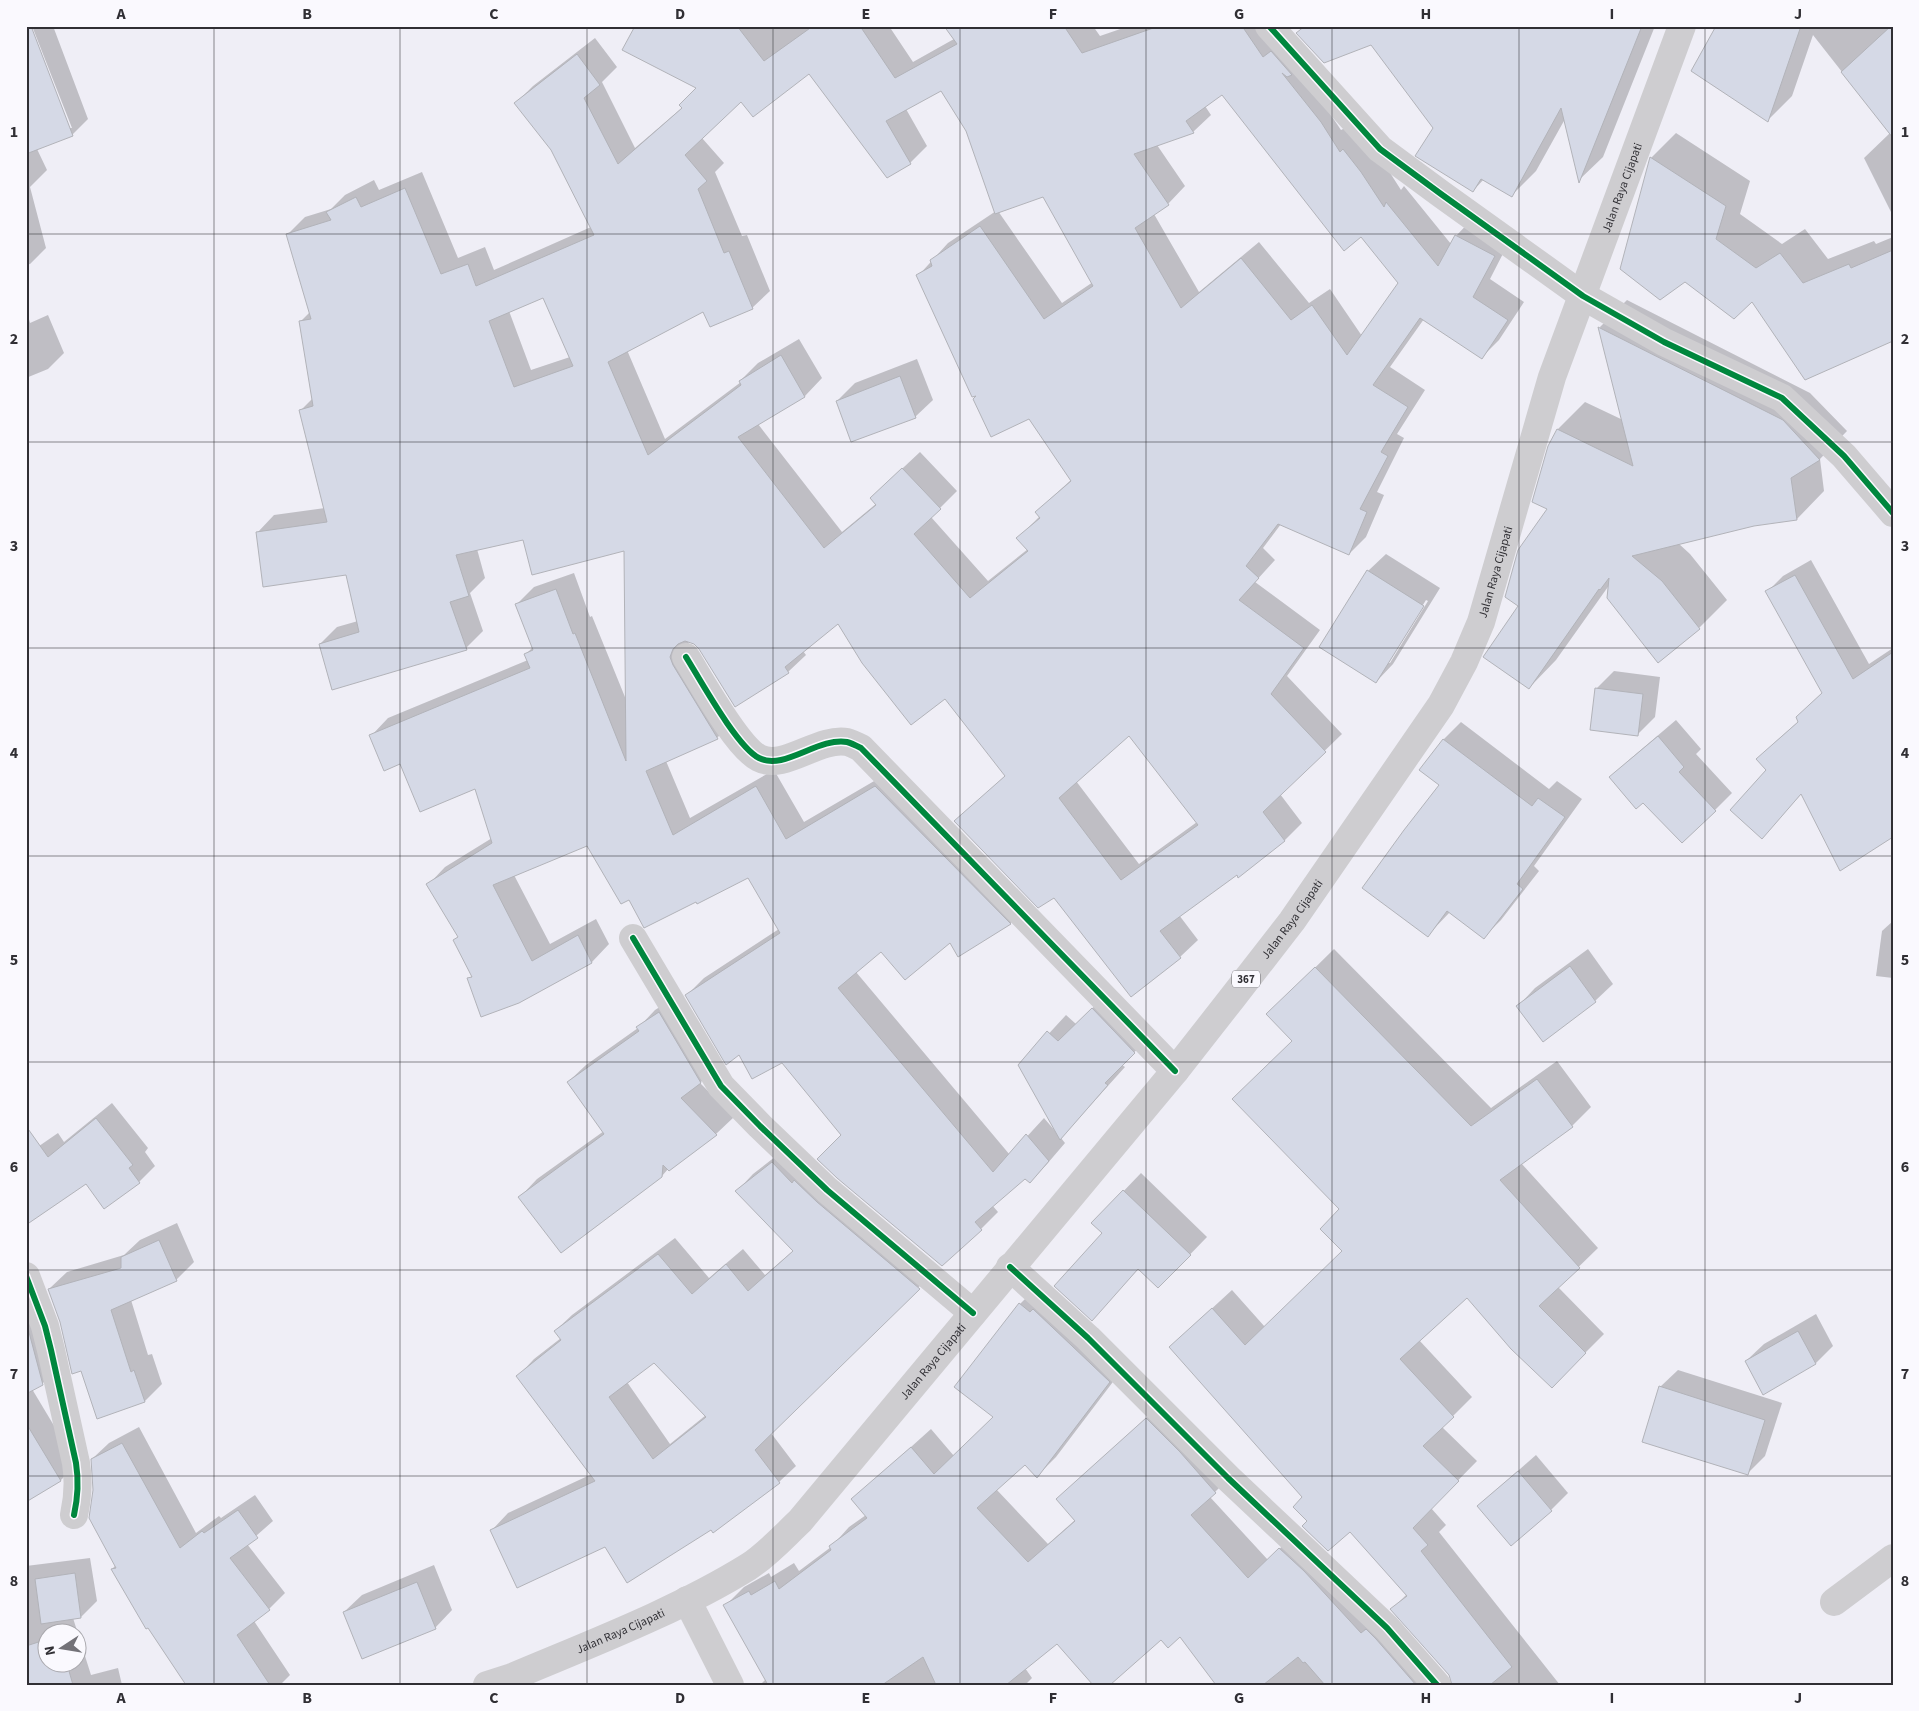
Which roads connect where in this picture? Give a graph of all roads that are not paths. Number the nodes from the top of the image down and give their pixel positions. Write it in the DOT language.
graph roads {
  1 [pos="1269,26"];
  2 [pos="1682,26"];
  3 [pos="1584,296"];
  4 [pos="1893,513"];
  5 [pos="686,657"];
  6 [pos="633,938"];
  7 [pos="1175,1070"];
  8 [pos="1010,1267"];
  9 [pos="26,1276"];
  10 [pos="973,1313"];
  11 [pos="74,1515"];
  12 [pos="1893,1558"];
  13 [pos="687,1600"];
  14 [pos="1834,1602"];
  15 [pos="487,1685"];
  16 [pos="730,1685"];
  17 [pos="1437,1685"];
  1 -- 3 [label="street"];
  2 -- 3 [label="street, Jalan Raya Cijapati / 367"];
  3 -- 4 [label="street"];
  3 -- 7 [label="street, Jalan Raya Cijapati / 367"];
  5 -- 7 [label="street"];
  6 -- 10 [label="street"];
  7 -- 8 [label="street, Jalan Raya Cijapati / 367"];
  8 -- 10 [label="street, Jalan Raya Cijapati / 367"];
  8 -- 17 [label="street"];
  9 -- 11 [label="street"];
  10 -- 13 [label="street, Jalan Raya Cijapati / 367"];
  12 -- 14 [label="street"];
  13 -- 15 [label="street, Jalan Raya Cijapati / 367"];
  13 -- 16 [label="street"];
}
